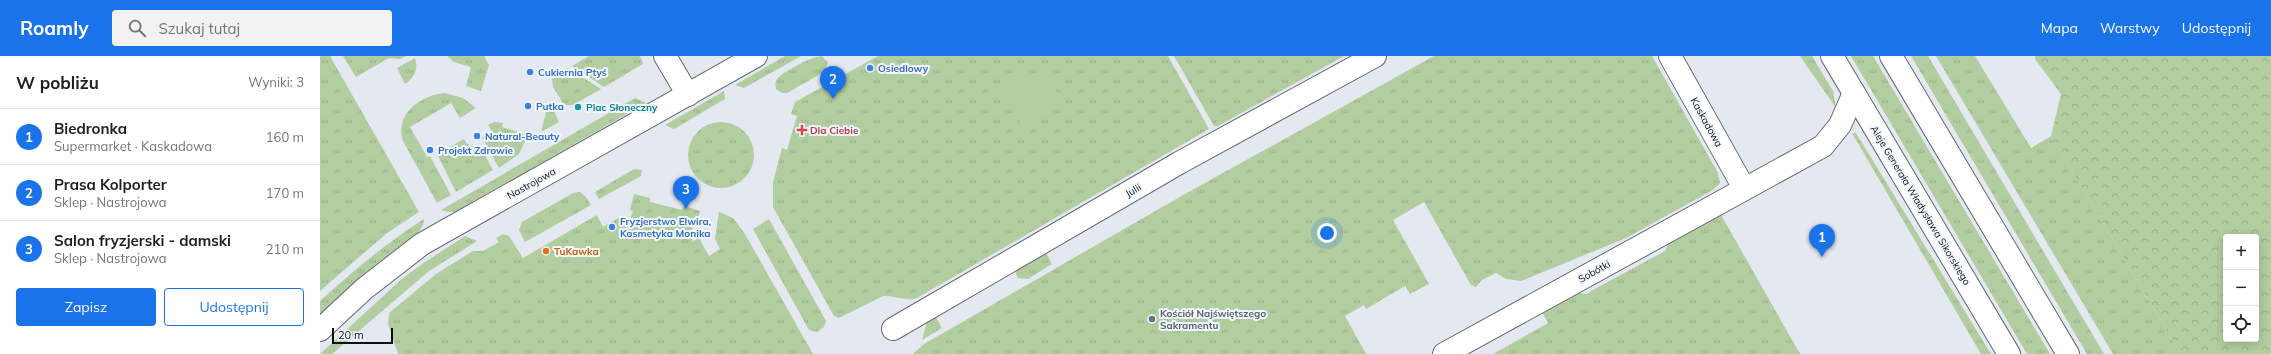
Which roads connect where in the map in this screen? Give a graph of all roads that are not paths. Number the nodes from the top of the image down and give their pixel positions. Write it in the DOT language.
graph roads {
  1 [pos="665,56"];
  2 [pos="756,56"];
  3 [pos="1375,56"];
  4 [pos="1670,56"];
  5 [pos="1832,56"];
  6 [pos="1891,56"];
  7 [pos="1854,93"];
  8 [pos="688,95"];
  9 [pos="1744,188"];
  10 [pos="893,328"];
  11 [pos="320,330"];
  12 [pos="1444,354"];
  13 [pos="2009,354"];
  14 [pos="2068,354"];
  1 -- 8 [label="street"];
  2 -- 8 [label="street, Nastrojowa"];
  3 -- 10 [label="street, Julii"];
  4 -- 9 [label="street, Kaskadowa"];
  5 -- 7 [label="street, Aleje Generała Władysława Sikorskiego"];
  6 -- 14 [label="street"];
  7 -- 9 [label="street, Sobótki"];
  7 -- 13 [label="street, Aleje Generała Władysława Sikorskiego"];
  8 -- 11 [label="street, Nastrojowa"];
  9 -- 12 [label="street, Sobótki"];
}
